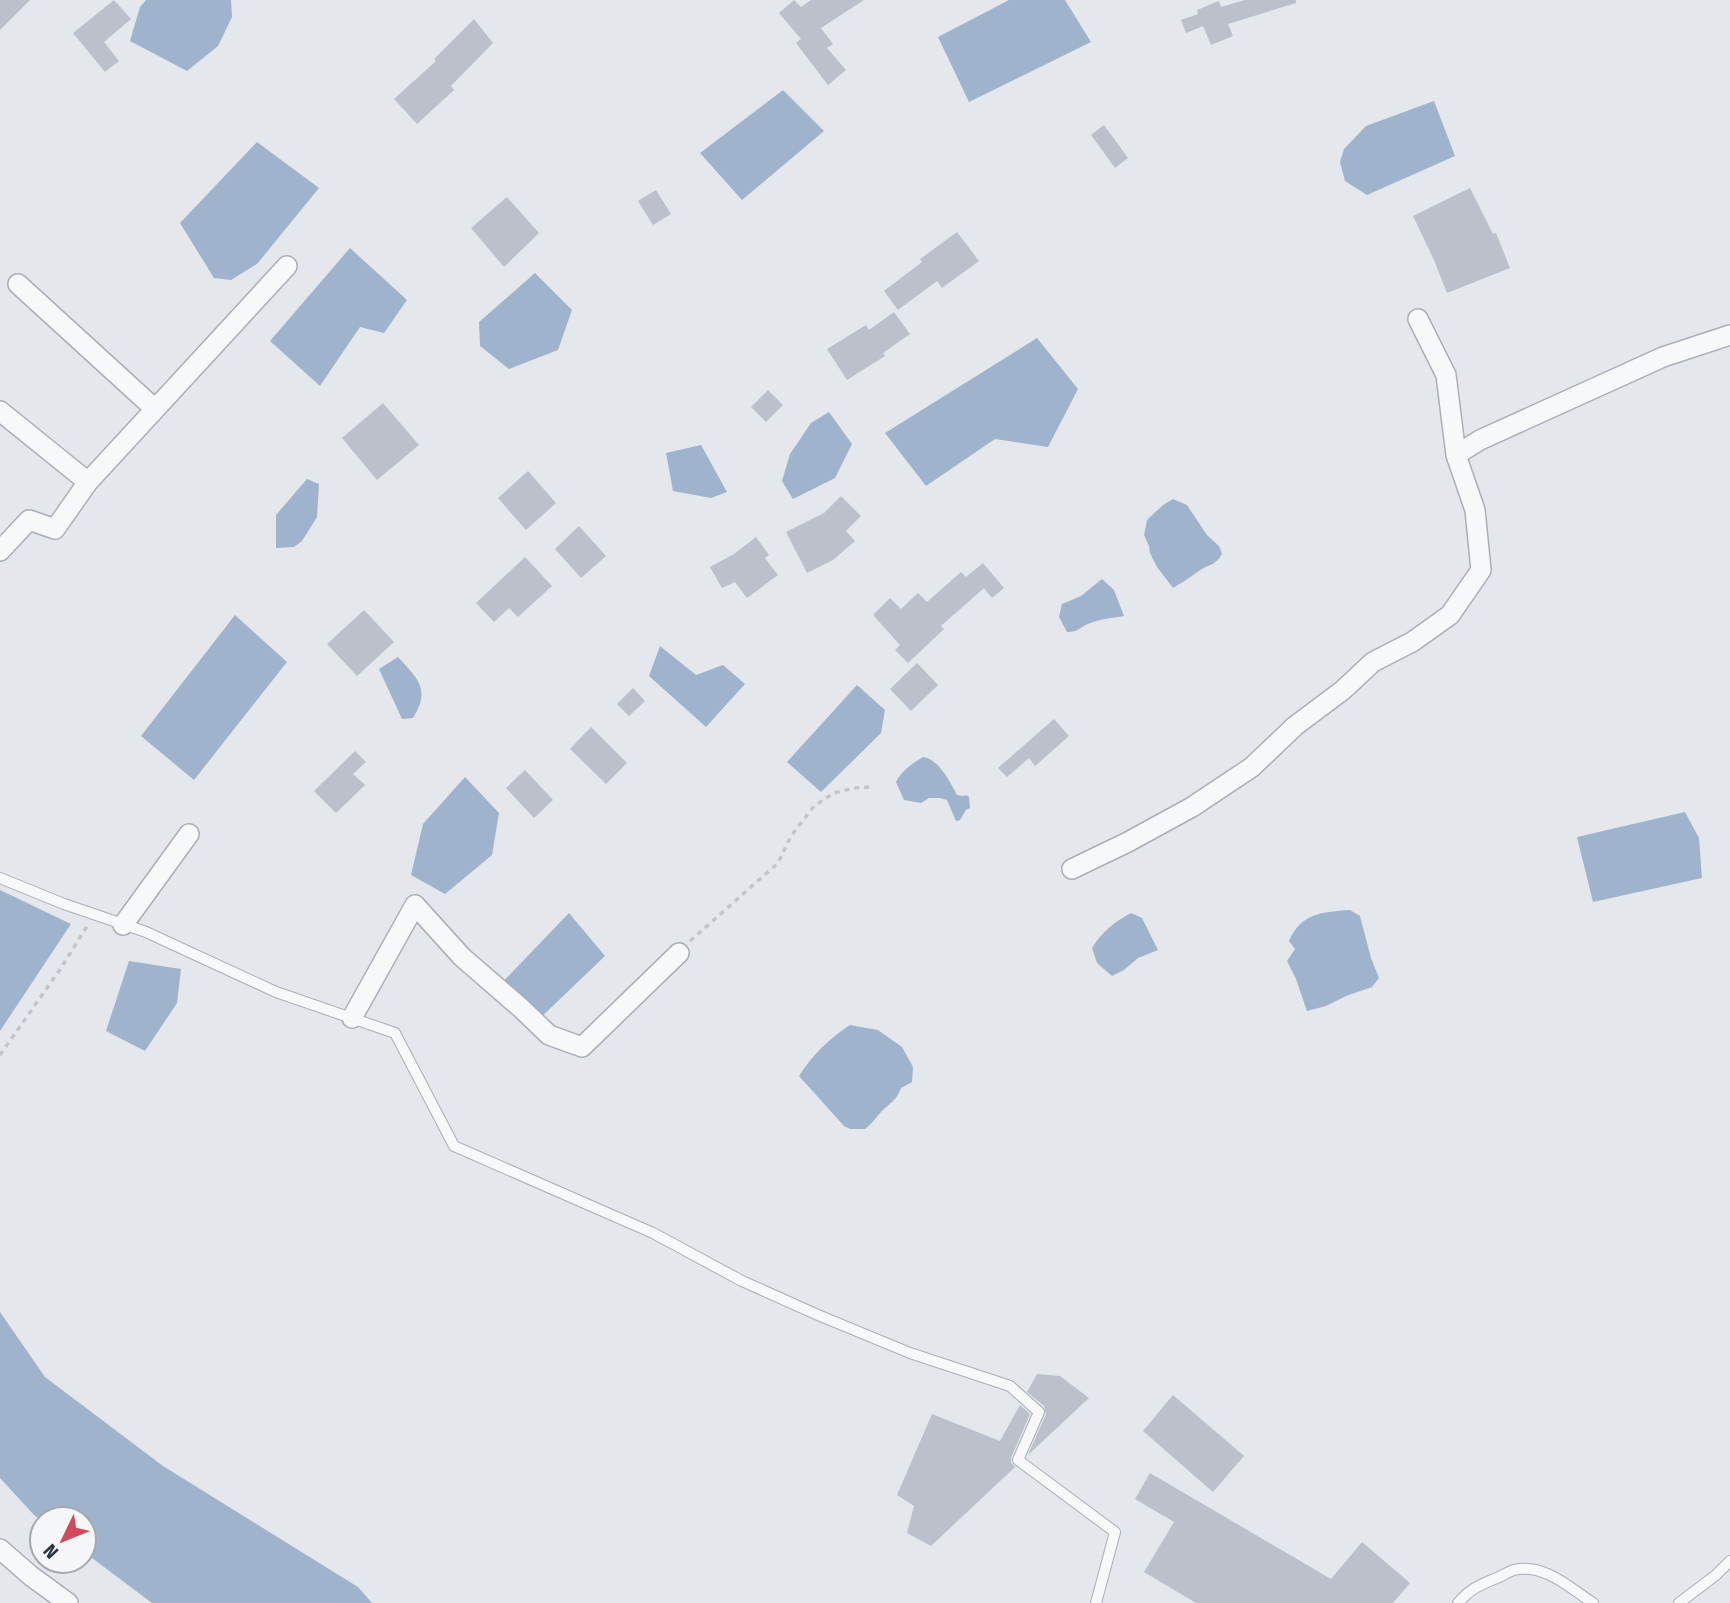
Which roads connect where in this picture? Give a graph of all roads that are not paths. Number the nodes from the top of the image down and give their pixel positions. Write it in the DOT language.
graph roads {
  1 [pos="287,266"];
  2 [pos="19,284"];
  3 [pos="1418,319"];
  4 [pos="1730,335"];
  5 [pos="155,409"];
  6 [pos="0,411"];
  7 [pos="1455,455"];
  8 [pos="88,482"];
  9 [pos="0,551"];
  10 [pos="189,834"];
  11 [pos="1072,869"];
  12 [pos="0,878"];
  13 [pos="123,925"];
  14 [pos="679,953"];
  15 [pos="352,1018"];
  16 [pos="0,1549"];
  17 [pos="1730,1561"];
  18 [pos="68,1603"];
  19 [pos="1096,1603"];
  20 [pos="1458,1603"];
  21 [pos="1592,1603"];
  22 [pos="1679,1603"];
  1 -- 5 [label="street"];
  2 -- 5 [label="street"];
  3 -- 7 [label="street"];
  4 -- 7 [label="street"];
  5 -- 8 [label="street"];
  6 -- 8 [label="street"];
  7 -- 11 [label="street"];
  8 -- 9 [label="street"];
  10 -- 13 [label="street"];
  12 -- 13 [label="lane"];
  13 -- 15 [label="lane"];
  14 -- 15 [label="street"];
  15 -- 19 [label="lane"];
  16 -- 18 [label="street"];
  17 -- 22 [label="lane"];
  20 -- 21 [label="lane"];
}
